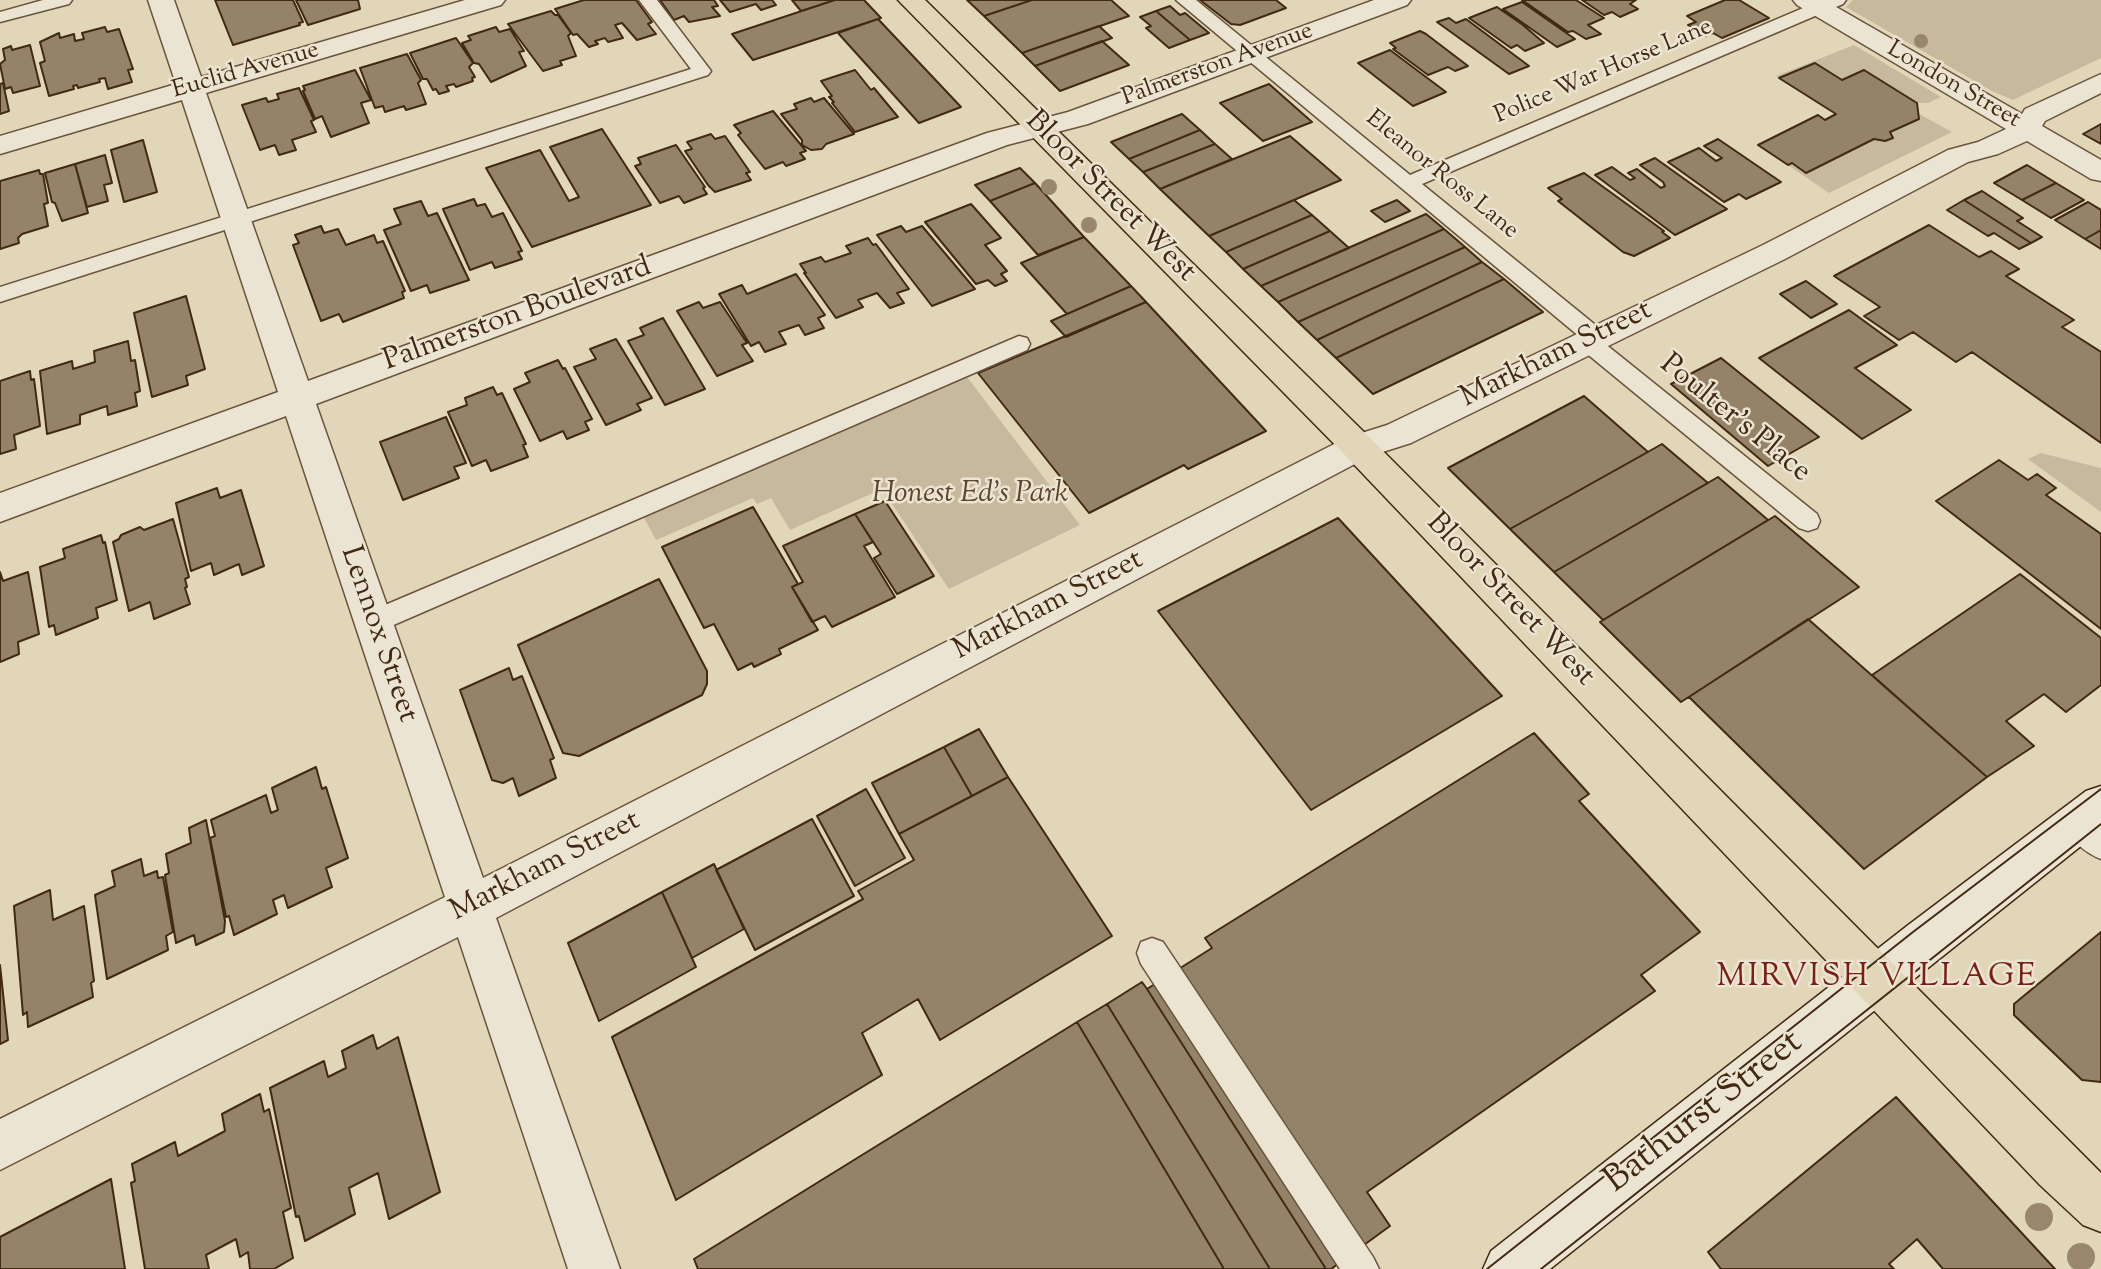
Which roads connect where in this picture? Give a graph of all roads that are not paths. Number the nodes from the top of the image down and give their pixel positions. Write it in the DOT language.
graph roads {
  1 [pos="63,0"];
  2 [pos="161,0"];
  3 [pos="492,0"];
  4 [pos="648,0"];
  5 [pos="911,0"];
  6 [pos="1185,0"];
  7 [pos="1398,0"];
  8 [pos="1821,3"];
  9 [pos="0,17"];
  10 [pos="1252,54"];
  11 [pos="2101,82"];
  12 [pos="191,88"];
  13 [pos="1037,127"];
  14 [pos="2026,129"];
  15 [pos="0,145"];
  16 [pos="2101,172"];
  17 [pos="1408,183"];
  18 [pos="236,220"];
  19 [pos="0,295"];
  20 [pos="1592,340"];
  21 [pos="1019,344"];
  22 [pos="296,398"];
  23 [pos="1358,447"];
  24 [pos="0,508"];
  25 [pos="1808,521"];
  26 [pos="373,622"];
  27 [pos="2093,824"];
  28 [pos="470,908"];
  29 [pos="1152,953"];
  30 [pos="1878,979"];
  31 [pos="0,1145"];
  32 [pos="2101,1207"];
  33 [pos="594,1269"];
  34 [pos="1361,1269"];
  35 [pos="1509,1269"];
  1 -- 9 [label="lane"];
  2 -- 12 [label="street, Lennox Street"];
  3 -- 12 [label="street, Euclid Avenue"];
  4 -- 18 [label="lane"];
  5 -- 13 [label="main road, Bloor Street West"];
  6 -- 10 [label="lane"];
  7 -- 10 [label="street, Palmerston Avenue"];
  8 -- 14 [label="street, London Street"];
  8 -- 17 [label="lane, Police War Horse Lane"];
  10 -- 13 [label="street, Palmerston Avenue"];
  10 -- 17 [label="lane, Eleanor Ross Lane"];
  11 -- 14 [label="street, Markham Street"];
  12 -- 15 [label="street, Euclid Avenue"];
  12 -- 18 [label="street, Lennox Street"];
  13 -- 22 [label="street, Palmerston Boulevard"];
  13 -- 23 [label="main road, Bloor Street West"];
  14 -- 16 [label="street, London Street"];
  14 -- 20 [label="street, Markham Street"];
  17 -- 20 [label="lane, Eleanor Ross Lane"];
  18 -- 19 [label="lane"];
  18 -- 22 [label="street, Lennox Street"];
  20 -- 23 [label="street, Markham Street"];
  20 -- 25 [label="lane, Poulter's Place"];
  21 -- 26 [label="lane"];
  22 -- 24 [label="street, Palmerston Boulevard"];
  22 -- 26 [label="street, Lennox Street"];
  23 -- 28 [label="street, Markham Street"];
  23 -- 30 [label="main road, Bloor Street West"];
  26 -- 28 [label="street, Lennox Street"];
  27 -- 30 [label="street, Bathurst Street"];
  28 -- 31 [label="street, Markham Street"];
  28 -- 33 [label="street, Lennox Street"];
  29 -- 34 [label="lane"];
  30 -- 32 [label="main road, Bloor Street West"];
  30 -- 35 [label="street, Bathurst Street"];
}
